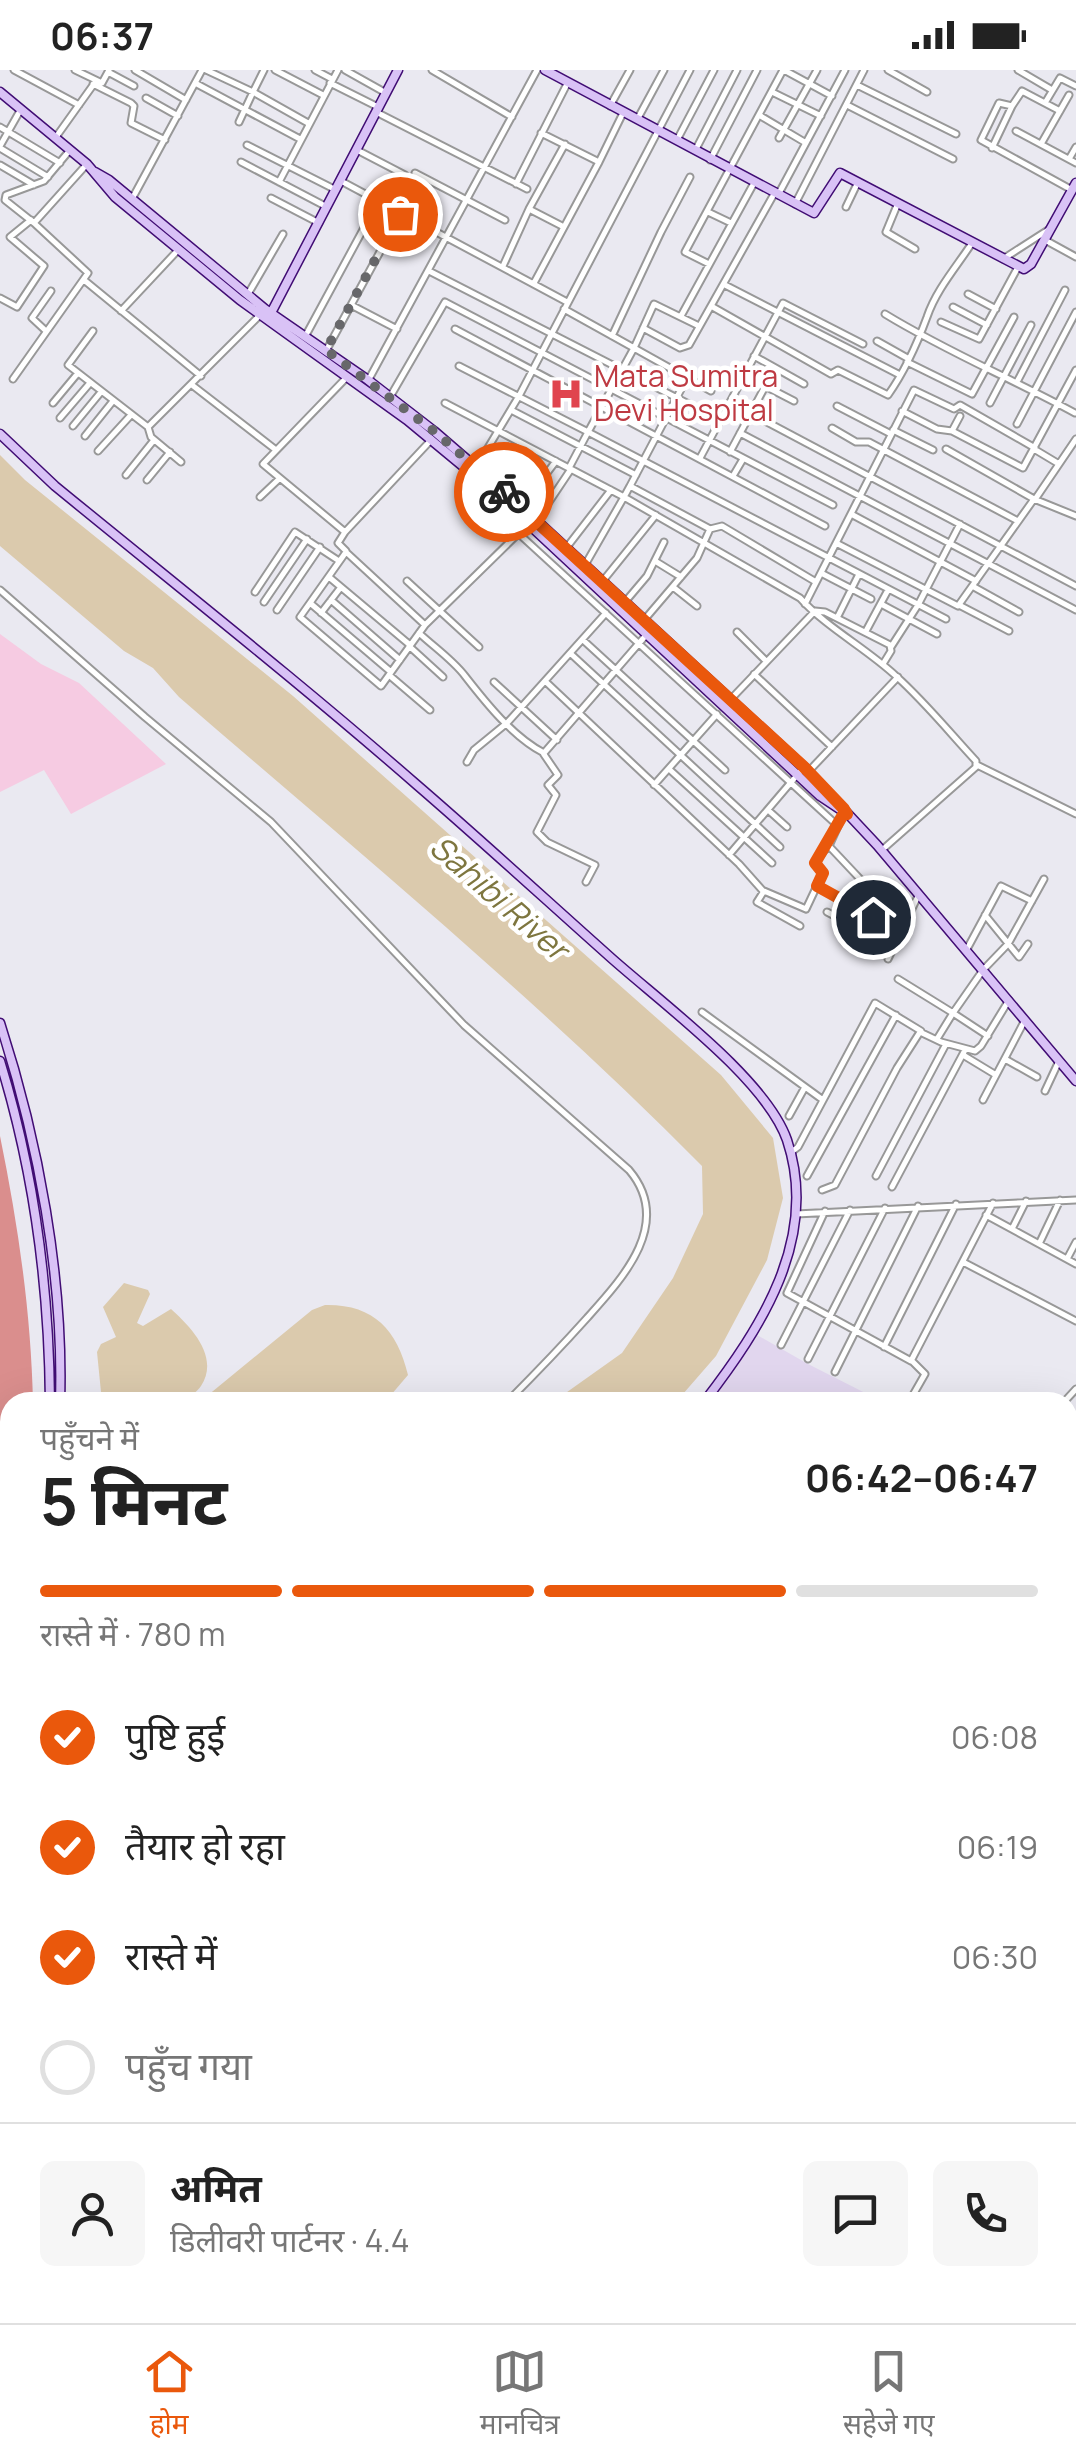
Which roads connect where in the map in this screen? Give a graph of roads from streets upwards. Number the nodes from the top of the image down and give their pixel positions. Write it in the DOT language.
graph roads {
  1 [pos="14,70"];
  2 [pos="76,70"];
  3 [pos="135,70"];
  4 [pos="204,70"];
  5 [pos="264,70"];
  6 [pos="276,70"];
  7 [pos="315,70"];
  8 [pos="342,70"];
  9 [pos="398,70"];
  10 [pos="432,70"];
  11 [pos="538,70"];
  12 [pos="546,70"];
  13 [pos="664,70"];
  14 [pos="690,70"];
  15 [pos="714,70"];
  16 [pos="737,70"];
  17 [pos="757,70"];
  18 [pos="783,70"];
  19 [pos="817,70"];
  20 [pos="845,70"];
  21 [pos="864,70"];
  22 [pos="888,70"];
  23 [pos="1018,70"];
  24 [pos="108,71"];
  25 [pos="627,71"];
  26 [pos="332,81"];
  27 [pos="1038,81"];
  28 [pos="94,82"];
  29 [pos="568,82"];
  30 [pos="195,83"];
  31 [pos="808,85"];
  32 [pos="857,85"];
  33 [pos="134,86"];
  34 [pos="1076,86"];
  35 [pos="1052,90"];
  36 [pos="0,92"];
  37 [pos="253,92"];
  38 [pos="772,92"];
  39 [pos="928,92"];
  40 [pos="386,93"];
  41 [pos="1030,94"];
  42 [pos="323,95"];
  43 [pos="1069,95"];
  44 [pos="832,96"];
  45 [pos="146,98"];
  46 [pos="186,100"];
  47 [pos="1045,103"];
  48 [pos="79,105"];
  49 [pos="796,105"];
  50 [pos="847,105"];
  51 [pos="610,106"];
  52 [pos="1012,106"];
  53 [pos="22,109"];
  54 [pos="245,109"];
  55 [pos="377,109"];
  56 [pos="1060,111"];
  57 [pos="624,114"];
  58 [pos="178,116"];
  59 [pos="512,116"];
  60 [pos="758,116"];
  61 [pos="821,116"];
  62 [pos="636,121"];
  63 [pos="239,122"];
  64 [pos="308,123"];
  65 [pos="0,127"];
  66 [pos="783,130"];
  67 [pos="1016,130"];
  68 [pos="8,131"];
  69 [pos="657,132"];
  70 [pos="541,133"];
  71 [pos="956,134"];
  72 [pos="56,137"];
  73 [pos="779,138"];
  74 [pos="300,139"];
  75 [pos="165,140"];
  76 [pos="676,142"];
  77 [pos="806,143"];
  78 [pos="565,144"];
  79 [pos="1041,144"];
  80 [pos="248,145"];
  81 [pos="0,147"];
  82 [pos="1076,147"];
  83 [pos="992,148"];
  84 [pos="71,150"];
  85 [pos="357,150"];
  86 [pos="695,152"];
  87 [pos="953,159"];
  88 [pos="710,160"];
  89 [pos="1073,161"];
  90 [pos="241,162"];
  91 [pos="598,162"];
  92 [pos="60,163"];
  93 [pos="87,164"];
  94 [pos="0,165"];
  95 [pos="288,165"];
  96 [pos="484,166"];
  97 [pos="730,170"];
  98 [pos="415,173"];
  99 [pos="405,175"];
  100 [pos="48,177"];
  101 [pos="690,178"];
  102 [pos="341,181"];
  103 [pos="279,182"];
  104 [pos="858,182"];
  105 [pos="516,184"];
  106 [pos="754,184"];
  107 [pos="34,185"];
  108 [pos="526,189"];
  109 [pos="336,190"];
  110 [pos="1074,190"];
  111 [pos="776,195"];
  112 [pos="270,198"];
  113 [pos="466,201"];
  114 [pos="129,202"];
  115 [pos="378,202"];
  116 [pos="795,204"];
  117 [pos="898,204"];
  118 [pos="846,207"];
  119 [pos="328,208"];
  120 [pos="529,209"];
  121 [pos="708,212"];
  122 [pos="400,214"];
  123 [pos="505,220"];
  124 [pos="32,222"];
  125 [pos="320,223"];
  126 [pos="731,224"];
  127 [pos="562,226"];
  128 [pos="1051,229"];
  129 [pos="283,234"];
  130 [pos="447,239"];
  131 [pos="1045,240"];
  132 [pos="972,242"];
  133 [pos="914,248"];
  134 [pos="180,249"];
  135 [pos="1076,257"];
  136 [pos="1002,259"];
  137 [pos="708,264"];
  138 [pos="503,267"];
  139 [pos="1018,267"];
  140 [pos="429,272"];
  141 [pos="84,280"];
  142 [pos="534,283"];
  143 [pos="724,284"];
  144 [pos="1065,290"];
  145 [pos="51,291"];
  146 [pos="248,294"];
  147 [pos="968,294"];
  148 [pos="0,298"];
  149 [pos="351,304"];
  150 [pos="566,305"];
  151 [pos="711,306"];
  152 [pos="953,307"];
  153 [pos="996,309"];
  154 [pos="121,311"];
  155 [pos="266,312"];
  156 [pos="1076,312"];
  157 [pos="777,314"];
  158 [pos="885,314"];
  159 [pos="680,316"];
  160 [pos="1014,318"];
  161 [pos="941,322"];
  162 [pos="987,325"];
  163 [pos="1032,325"];
  164 [pos="699,326"];
  165 [pos="643,328"];
  166 [pos="396,329"];
  167 [pos="455,329"];
  168 [pos="46,331"];
  169 [pos="93,331"];
  170 [pos="306,336"];
  171 [pos="551,336"];
  172 [pos="612,336"];
  173 [pos="921,336"];
  174 [pos="764,338"];
  175 [pos="877,341"];
  176 [pos="864,344"];
  177 [pos="634,348"];
  178 [pos="326,350"];
  179 [pos="542,353"];
  180 [pos="754,356"];
  181 [pos="908,360"];
  182 [pos="459,366"];
  183 [pos="988,366"];
  184 [pos="775,368"];
  185 [pos="532,370"];
  186 [pos="1076,370"];
  187 [pos="621,372"];
  188 [pos="78,373"];
  189 [pos="1004,374"];
  190 [pos="900,375"];
  191 [pos="200,376"];
  192 [pos="348,376"];
  193 [pos="687,378"];
  194 [pos="13,379"];
  195 [pos="368,380"];
  196 [pos="1018,382"];
  197 [pos="90,383"];
  198 [pos="804,384"];
  199 [pos="192,385"];
  200 [pos="765,386"];
  201 [pos="612,389"];
  202 [pos="710,391"];
  203 [pos="1034,391"];
  204 [pos="101,392"];
  205 [pos="519,396"];
  206 [pos="390,397"];
  207 [pos="676,398"];
  208 [pos="114,401"];
  209 [pos="794,402"];
  210 [pos="53,403"];
  211 [pos="445,403"];
  212 [pos="990,403"];
  213 [pos="1058,404"];
  214 [pos="837,406"];
  215 [pos="602,407"];
  216 [pos="511,410"];
  217 [pos="902,411"];
  218 [pos="1076,413"];
  219 [pos="750,414"];
  220 [pos="131,415"];
  221 [pos="960,416"];
  222 [pos="60,418"];
  223 [pos="666,419"];
  224 [pos="720,420"];
  225 [pos="1017,424"];
  226 [pos="73,426"];
  227 [pos="148,427"];
  228 [pos="832,428"];
  229 [pos="500,430"];
  230 [pos="952,431"];
  231 [pos="588,432"];
  232 [pos="740,432"];
  233 [pos="892,432"];
  234 [pos="0,434"];
  235 [pos="85,436"];
  236 [pos="656,436"];
  237 [pos="432,439"];
  238 [pos="1076,439"];
  239 [pos="154,440"];
  240 [pos="709,441"];
  241 [pos="580,447"];
  242 [pos="946,449"];
  243 [pos="1035,449"];
  244 [pos="276,450"];
  245 [pos="883,450"];
  246 [pos="933,450"];
  247 [pos="98,452"];
  248 [pos="170,452"];
  249 [pos="730,452"];
  250 [pos="700,458"];
  251 [pos="743,459"];
  252 [pos="556,461"];
  253 [pos="181,462"];
  254 [pos="644,462"];
  255 [pos="1059,464"];
  256 [pos="570,468"];
  257 [pos="473,470"];
  258 [pos="126,475"];
  259 [pos="636,475"];
  260 [pos="733,476"];
  261 [pos="870,476"];
  262 [pos="147,480"];
  263 [pos="279,480"];
  264 [pos="630,486"];
  265 [pos="611,490"];
  266 [pos="860,495"];
  267 [pos="260,497"];
  268 [pos="624,497"];
  269 [pos="1035,498"];
  270 [pos="522,506"];
  271 [pos="833,506"];
  272 [pos="851,514"];
  273 [pos="656,515"];
  274 [pos="1076,516"];
  275 [pos="532,522"];
  276 [pos="1018,522"];
  277 [pos="960,524"];
  278 [pos="825,526"];
  279 [pos="710,529"];
  280 [pos="345,532"];
  281 [pos="518,533"];
  282 [pos="307,539"];
  283 [pos="664,542"];
  284 [pos="704,542"];
  285 [pos="338,543"];
  286 [pos="836,543"];
  287 [pos="950,543"];
  288 [pos="1001,546"];
  289 [pos="566,548"];
  290 [pos="322,549"];
  291 [pos="346,552"];
  292 [pos="828,558"];
  293 [pos="339,561"];
  294 [pos="655,561"];
  295 [pos="940,562"];
  296 [pos="990,563"];
  297 [pos="584,566"];
  298 [pos="821,573"];
  299 [pos="858,574"];
  300 [pos="329,576"];
  301 [pos="681,578"];
  302 [pos="407,581"];
  303 [pos="602,582"];
  304 [pos="816,582"];
  305 [pos="974,584"];
  306 [pos="1076,586"];
  307 [pos="341,587"];
  308 [pos="673,587"];
  309 [pos="851,589"];
  310 [pos="926,589"];
  311 [pos="0,590"];
  312 [pos="889,590"];
  313 [pos="255,592"];
  314 [pos="871,599"];
  315 [pos="331,600"];
  316 [pos="264,602"];
  317 [pos="624,602"];
  318 [pos="310,603"];
  319 [pos="806,604"];
  320 [pos="880,604"];
  321 [pos="918,604"];
  322 [pos="697,606"];
  323 [pos="959,606"];
  324 [pos="277,610"];
  325 [pos="442,610"];
  326 [pos="1076,610"];
  327 [pos="812,612"];
  328 [pos="1019,612"];
  329 [pos="321,613"];
  330 [pos="606,614"];
  331 [pos="837,618"];
  332 [pos="909,619"];
  333 [pos="946,619"];
  334 [pos="644,620"];
  335 [pos="426,626"];
  336 [pos="866,631"];
  337 [pos="1009,631"];
  338 [pos="650,632"];
  339 [pos="737,632"];
  340 [pos="419,633"];
  341 [pos="937,634"];
  342 [pos="583,639"];
  343 [pos="640,643"];
  344 [pos="410,645"];
  345 [pos="479,647"];
  346 [pos="891,647"];
  347 [pos="570,654"];
  348 [pos="400,660"];
  349 [pos="766,661"];
  350 [pos="883,664"];
  351 [pos="618,670"];
  352 [pos="390,674"];
  353 [pos="754,674"];
  354 [pos="443,677"];
  355 [pos="898,677"];
  356 [pos="494,682"];
  357 [pos="545,682"];
  358 [pos="605,685"];
  359 [pos="727,703"];
  360 [pos="522,707"];
  361 [pos="430,710"];
  362 [pos="579,713"];
  363 [pos="717,714"];
  364 [pos="507,723"];
  365 [pos="557,740"];
  366 [pos="694,741"];
  367 [pos="832,746"];
  368 [pos="543,753"];
  369 [pos="681,755"];
  370 [pos="467,762"];
  371 [pos="977,765"];
  372 [pos="669,769"];
  373 [pos="724,770"];
  374 [pos="800,774"];
  375 [pos="654,786"];
  376 [pos="768,810"];
  377 [pos="846,813"];
  378 [pos="1076,814"];
  379 [pos="756,824"];
  380 [pos="838,826"];
  381 [pos="787,827"];
  382 [pos="744,838"];
  383 [pos="829,844"];
  384 [pos="780,847"];
  385 [pos="882,850"];
  386 [pos="730,855"];
  387 [pos="772,864"];
  388 [pos="1044,879"];
  389 [pos="586,882"];
  390 [pos="817,886"];
  391 [pos="763,891"];
  392 [pos="918,894"];
  393 [pos="1032,901"];
  394 [pos="827,912"];
  395 [pos="985,915"];
  396 [pos="908,917"];
  397 [pos="800,926"];
  398 [pos="900,933"];
  399 [pos="1008,944"];
  400 [pos="1028,944"];
  401 [pos="894,947"];
  402 [pos="966,950"];
  403 [pos="888,959"];
  404 [pos="983,970"];
  405 [pos="898,979"];
  406 [pos="1008,1000"];
  407 [pos="702,1012"];
  408 [pos="953,1014"];
  409 [pos="896,1015"];
  410 [pos="1026,1020"];
  411 [pos="0,1022"];
  412 [pos="921,1031"];
  413 [pos="988,1036"];
  414 [pos="936,1040"];
  415 [pos="946,1044"];
  416 [pos="964,1052"];
  417 [pos="1004,1060"];
  418 [pos="0,1061"];
  419 [pos="1059,1061"];
  420 [pos="1076,1064"];
  421 [pos="1069,1072"];
  422 [pos="996,1075"];
  423 [pos="1037,1077"];
  424 [pos="1076,1081"];
  425 [pos="805,1087"];
  426 [pos="1045,1091"];
  427 [pos="824,1100"];
  428 [pos="983,1100"];
  429 [pos="789,1116"];
  430 [pos="19,1131"];
  431 [pos="5,1134"];
  432 [pos="790,1153"];
  433 [pos="808,1176"];
  434 [pos="876,1176"];
  435 [pos="892,1186"];
  436 [pos="822,1190"];
  437 [pos="1060,1200"];
  438 [pos="1076,1200"];
  439 [pos="1026,1202"];
  440 [pos="992,1203"];
  441 [pos="956,1204"];
  442 [pos="918,1206"];
  443 [pos="886,1208"];
  444 [pos="850,1210"];
  445 [pos="825,1211"];
  446 [pos="796,1214"];
  447 [pos="986,1215"];
  448 [pos="1012,1229"];
  449 [pos="1076,1242"];
  450 [pos="1039,1244"];
  451 [pos="1067,1259"];
  452 [pos="963,1262"];
  453 [pos="1076,1264"];
  454 [pos="804,1303"];
  455 [pos="830,1316"];
  456 [pos="1076,1321"];
  457 [pos="856,1332"];
  458 [pos="781,1345"];
  459 [pos="884,1347"];
  460 [pos="808,1359"];
  461 [pos="912,1361"];
  462 [pos="836,1372"];
  463 [pos="49,1392"];
  464 [pos="60,1392"];
  465 [pos="517,1392"];
  466 [pos="712,1392"];
  467 [pos="915,1392"];
  468 [pos="0,1684"];
  469 [pos="0,1692"];
  1 -- 48 [label="street"];
  2 -- 28 [label="street"];
  3 -- 46 [label="street"];
  4 -- 30 [label="street"];
  4 -- 37 [label="street"];
  5 -- 37 [label="street"];
  6 -- 42 [label="street"];
  7 -- 26 [label="street"];
  8 -- 26 [label="street"];
  8 -- 40 [label="street"];
  9 -- 40 [label="street"];
  10 -- 59 [label="street"];
  11 -- 59 [label="street"];
  12 -- 29 [label="street"];
  13 -- 62 [label="street"];
  14 -- 69 [label="street"];
  15 -- 76 [label="street"];
  16 -- 86 [label="street"];
  17 -- 88 [label="street"];
  18 -- 31 [label="street"];
  18 -- 38 [label="street"];
  19 -- 31 [label="street"];
  20 -- 44 [label="street"];
  21 -- 32 [label="street"];
  22 -- 39 [label="street"];
  23 -- 27 [label="street"];
  24 -- 28 [label="street"];
  24 -- 33 [label="street"];
  25 -- 51 [label="street"];
  26 -- 42 [label="street"];
  26 -- 55 [label="street"];
  27 -- 35 [label="street"];
  27 -- 41 [label="street"];
  28 -- 48 [label="street"];
  28 -- 75 [label="street"];
  29 -- 51 [label="street"];
  29 -- 70 [label="street"];
  30 -- 46 [label="street"];
  30 -- 54 [label="street"];
  31 -- 44 [label="street"];
  31 -- 49 [label="street"];
  32 -- 50 [label="street"];
  32 -- 71 [label="street"];
  34 -- 35 [label="street"];
  35 -- 47 [label="street"];
  36 -- 53 [label="street"];
  37 -- 54 [label="street"];
  37 -- 64 [label="street"];
  38 -- 49 [label="street"];
  38 -- 60 [label="street"];
  40 -- 55 [label="street"];
  41 -- 47 [label="street"];
  41 -- 52 [label="street"];
  42 -- 64 [label="street"];
  43 -- 56 [label="street"];
  44 -- 61 [label="street"];
  45 -- 58 [label="street"];
  46 -- 58 [label="street"];
  47 -- 56 [label="street"];
  48 -- 72 [label="street"];
  49 -- 61 [label="street"];
  49 -- 66 [label="street"];
  50 -- 87 [label="street"];
  50 -- 116 [label="street"];
  51 -- 57 [label="street"];
  52 -- 83 [label="street"];
  52 -- 83 [label="street"];
  53 -- 68 [label="street"];
  53 -- 72 [label="street"];
  54 -- 63 [label="street"];
  54 -- 74 [label="street"];
  55 -- 85 [label="street"];
  55 -- 96 [label="street"];
  56 -- 79 [label="street"];
  57 -- 62 [label="street"];
  57 -- 91 [label="street"];
  58 -- 75 [label="street"];
  59 -- 96 [label="street"];
  60 -- 66 [label="street"];
  60 -- 97 [label="street"];
  61 -- 77 [label="street"];
  62 -- 69 [label="street"];
  64 -- 74 [label="street"];
  65 -- 68 [label="street"];
  66 -- 73 [label="street"];
  66 -- 77 [label="street"];
  67 -- 79 [label="street"];
  68 -- 81 [label="street"];
  68 -- 92 [label="street"];
  69 -- 76 [label="street"];
  69 -- 150 [label="street"];
  70 -- 78 [label="street"];
  70 -- 105 [label="street"];
  72 -- 84 [label="street"];
  74 -- 95 [label="street"];
  75 -- 114 [label="street"];
  76 -- 86 [label="street"];
  77 -- 111 [label="street"];
  78 -- 91 [label="street"];
  78 -- 120 [label="street"];
  79 -- 89 [label="street"];
  80 -- 95 [label="street"];
  81 -- 100 [label="street"];
  82 -- 89 [label="street"];
  83 -- 110 [label="street"];
  84 -- 92 [label="street"];
  84 -- 93 [label="street"];
  85 -- 99 [label="street"];
  85 -- 102 [label="street"];
  86 -- 88 [label="street"];
  88 -- 97 [label="street"];
  90 -- 103 [label="street"];
  91 -- 127 [label="street"];
  92 -- 100 [label="street"];
  93 -- 114 [label="street"];
  93 -- 124 [label="street"];
  94 -- 107 [label="street"];
  95 -- 103 [label="street"];
  95 -- 109 [label="street"];
  96 -- 105 [label="street"];
  96 -- 113 [label="street"];
  97 -- 106 [label="street"];
  97 -- 121 [label="street"];
  98 -- 113 [label="street"];
  100 -- 107 [label="street"];
  101 -- 172 [label="street"];
  102 -- 109 [label="street"];
  102 -- 115 [label="street"];
  103 -- 119 [label="street"];
  104 -- 116 [label="street"];
  104 -- 117 [label="street"];
  104 -- 118 [label="street"];
  105 -- 108 [label="street"];
  106 -- 111 [label="street"];
  106 -- 126 [label="street"];
  107 -- 124 [label="street"];
  109 -- 119 [label="street"];
  110 -- 128 [label="street"];
  111 -- 116 [label="street"];
  111 -- 143 [label="street"];
  112 -- 125 [label="street"];
  113 -- 123 [label="street"];
  113 -- 130 [label="street"];
  114 -- 134 [label="street"];
  114 -- 146 [label="street"];
  115 -- 122 [label="street"];
  115 -- 170 [label="street"];
  117 -- 132 [label="street"];
  117 -- 133 [label="street"];
  119 -- 125 [label="street"];
  120 -- 127 [label="street"];
  120 -- 138 [label="street"];
  121 -- 126 [label="street"];
  121 -- 137 [label="street"];
  122 -- 130 [label="street"];
  122 -- 149 [label="street"];
  124 -- 141 [label="street"];
  124 -- 148 [label="street"];
  125 -- 155 [label="street"];
  126 -- 137 [label="street"];
  127 -- 142 [label="street"];
  128 -- 131 [label="street"];
  128 -- 136 [label="street"];
  129 -- 146 [label="street"];
  130 -- 138 [label="street"];
  130 -- 140 [label="street"];
  131 -- 135 [label="street"];
  131 -- 139 [label="street"];
  132 -- 136 [label="street"];
  132 -- 173 [label="street"];
  134 -- 154 [label="street"];
  134 -- 155 [label="street"];
  136 -- 139 [label="street"];
  137 -- 159 [label="street"];
  138 -- 142 [label="street"];
  139 -- 153 [label="street"];
  140 -- 166 [label="street"];
  140 -- 171 [label="street"];
  141 -- 154 [label="street"];
  141 -- 168 [label="street"];
  142 -- 150 [label="street"];
  143 -- 151 [label="street"];
  143 -- 157 [label="street"];
  144 -- 196 [label="street"];
  145 -- 168 [label="street"];
  146 -- 155 [label="street"];
  147 -- 153 [label="street"];
  149 -- 166 [label="street"];
  149 -- 178 [label="street"];
  150 -- 171 [label="street"];
  150 -- 172 [label="street"];
  151 -- 164 [label="street"];
  151 -- 174 [label="street"];
  152 -- 162 [label="street"];
  153 -- 162 [label="street"];
  154 -- 191 [label="street"];
  155 -- 170 [label="street"];
  155 -- 191 [label="street"];
  155 -- 192 [label="street"];
  156 -- 203 [label="street"];
  157 -- 174 [label="street"];
  157 -- 176 [label="street"];
  157 -- 190 [label="street"];
  158 -- 173 [label="street"];
  159 -- 164 [label="street"];
  159 -- 165 [label="street"];
  160 -- 183 [label="street"];
  161 -- 162 [label="street"];
  163 -- 189 [label="street"];
  164 -- 165 [label="street"];
  165 -- 177 [label="street"];
  166 -- 195 [label="street"];
  167 -- 185 [label="street"];
  168 -- 194 [label="street"];
  169 -- 188 [label="street"];
  170 -- 178 [label="street"];
  171 -- 179 [label="street"];
  171 -- 187 [label="street"];
  172 -- 177 [label="street"];
  173 -- 181 [label="street"];
  173 -- 183 [label="street"];
  174 -- 180 [label="street"];
  174 -- 190 [label="street"];
  175 -- 181 [label="street"];
  177 -- 187 [label="street"];
  177 -- 193 [label="street"];
  178 -- 195 [label="street"];
  179 -- 185 [label="street"];
  179 -- 201 [label="street"];
  179 -- 206 [label="street"];
  180 -- 184 [label="street"];
  180 -- 224 [label="street"];
  181 -- 183 [label="street"];
  181 -- 190 [label="street"];
  182 -- 205 [label="street"];
  183 -- 189 [label="street"];
  184 -- 198 [label="street"];
  184 -- 200 [label="street"];
  185 -- 205 [label="street"];
  185 -- 215 [label="street"];
  186 -- 213 [label="street"];
  187 -- 201 [label="street"];
  187 -- 207 [label="street"];
  188 -- 197 [label="street"];
  188 -- 210 [label="street"];
  189 -- 196 [label="street"];
  189 -- 212 [label="street"];
  191 -- 199 [label="street"];
  192 -- 237 [label="street"];
  192 -- 244 [label="street"];
  193 -- 202 [label="street"];
  193 -- 207 [label="street"];
  195 -- 206 [label="street"];
  196 -- 203 [label="street"];
  197 -- 204 [label="street"];
  197 -- 222 [label="street"];
  199 -- 227 [label="street"];
  199 -- 244 [label="street"];
  200 -- 209 [label="street"];
  200 -- 219 [label="street"];
  201 -- 215 [label="street"];
  201 -- 223 [label="street"];
  203 -- 213 [label="street"];
  203 -- 225 [label="street"];
  204 -- 208 [label="street"];
  204 -- 226 [label="street"];
  205 -- 216 [label="street"];
  205 -- 231 [label="street"];
  206 -- 257 [label="street"];
  207 -- 223 [label="street"];
  207 -- 224 [label="street"];
  208 -- 220 [label="street"];
  208 -- 235 [label="street"];
  211 -- 229 [label="street"];
  213 -- 218 [label="street"];
  213 -- 243 [label="street"];
  214 -- 233 [label="street"];
  215 -- 231 [label="street"];
  215 -- 236 [label="street"];
  216 -- 229 [label="street"];
  216 -- 241 [label="street"];
  217 -- 230 [label="street"];
  217 -- 233 [label="street"];
  217 -- 243 [label="street"];
  219 -- 232 [label="street"];
  219 -- 261 [label="street"];
  220 -- 227 [label="street"];
  220 -- 247 [label="street"];
  221 -- 230 [label="street"];
  223 -- 236 [label="street"];
  223 -- 240 [label="street"];
  224 -- 240 [label="street"];
  227 -- 239 [label="street"];
  228 -- 245 [label="street"];
  229 -- 252 [label="street"];
  229 -- 257 [label="street"];
  230 -- 243 [label="street"];
  231 -- 241 [label="street"];
  231 -- 254 [label="street"];
  232 -- 249 [label="street"];
  232 -- 266 [label="street"];
  233 -- 245 [label="street"];
  233 -- 246 [label="street"];
  234 -- 432 [label="street"];
  236 -- 250 [label="street"];
  236 -- 254 [label="street"];
  237 -- 257 [label="street"];
  237 -- 280 [label="street"];
  238 -- 255 [label="street"];
  239 -- 248 [label="street"];
  239 -- 258 [label="street"];
  240 -- 249 [label="street"];
  240 -- 250 [label="street"];
  241 -- 256 [label="street"];
  241 -- 259 [label="street"];
  242 -- 269 [label="street"];
  243 -- 255 [label="street"];
  244 -- 263 [label="street"];
  245 -- 261 [label="street"];
  245 -- 276 [label="street"];
  248 -- 253 [label="street"];
  248 -- 262 [label="street"];
  249 -- 251 [label="street"];
  250 -- 260 [label="street"];
  251 -- 260 [label="street"];
  251 -- 271 [label="street"];
  252 -- 256 [label="street"];
  252 -- 270 [label="street"];
  254 -- 259 [label="street"];
  254 -- 292 [label="street"];
  255 -- 269 [label="street"];
  256 -- 265 [label="street"];
  256 -- 275 [label="street"];
  257 -- 270 [label="street"];
  257 -- 275 [label="street"];
  259 -- 264 [label="street"];
  260 -- 278 [label="street"];
  261 -- 266 [label="street"];
  261 -- 277 [label="street"];
  263 -- 267 [label="street"];
  263 -- 280 [label="street"];
  264 -- 268 [label="street"];
  264 -- 279 [label="street"];
  265 -- 268 [label="street"];
  265 -- 289 [label="street"];
  266 -- 272 [label="street"];
  266 -- 287 [label="street"];
  268 -- 273 [label="street"];
  268 -- 297 [label="street"];
  269 -- 274 [label="street"];
  269 -- 276 [label="street"];
  270 -- 275 [label="street"];
  272 -- 286 [label="street"];
  272 -- 295 [label="street"];
  273 -- 284 [label="street"];
  273 -- 303 [label="street"];
  275 -- 281 [label="street"];
  275 -- 289 [label="street"];
  275 -- 338 [label="street"];
  276 -- 288 [label="street"];
  277 -- 287 [label="street"];
  277 -- 288 [label="street"];
  279 -- 284 [label="street"];
  279 -- 304 [label="street"];
  280 -- 285 [label="street"];
  281 -- 325 [label="street"];
  281 -- 330 [label="street"];
  282 -- 290 [label="street"];
  282 -- 313 [label="street"];
  282 -- 316 [label="street"];
  283 -- 294 [label="street"];
  284 -- 301 [label="street"];
  284 -- 319 [label="street"];
  285 -- 290 [label="street"];
  285 -- 291 [label="street"];
  286 -- 292 [label="street"];
  286 -- 310 [label="street"];
  287 -- 295 [label="street"];
  287 -- 296 [label="street"];
  288 -- 296 [label="street"];
  288 -- 306 [label="street"];
  289 -- 297 [label="street"];
  290 -- 293 [label="street"];
  290 -- 324 [label="street"];
  291 -- 293 [label="street"];
  291 -- 335 [label="street"];
  292 -- 298 [label="street"];
  292 -- 299 [label="street"];
  293 -- 300 [label="street"];
  294 -- 301 [label="street"];
  294 -- 317 [label="street"];
  295 -- 305 [label="street"];
  295 -- 310 [label="street"];
  296 -- 305 [label="street"];
  296 -- 326 [label="street"];
  297 -- 303 [label="street"];
  298 -- 304 [label="street"];
  298 -- 309 [label="street"];
  299 -- 309 [label="street"];
  299 -- 312 [label="street"];
  300 -- 307 [label="street"];
  300 -- 318 [label="street"];
  301 -- 308 [label="street"];
  302 -- 325 [label="street"];
  303 -- 317 [label="street"];
  304 -- 319 [label="street"];
  305 -- 323 [label="street"];
  305 -- 328 [label="street"];
  307 -- 315 [label="street"];
  307 -- 344 [label="street"];
  308 -- 322 [label="street"];
  308 -- 334 [label="street"];
  309 -- 314 [label="street"];
  309 -- 331 [label="street"];
  310 -- 321 [label="street"];
  310 -- 323 [label="street"];
  311 -- 465 [label="street"];
  312 -- 320 [label="street"];
  312 -- 321 [label="street"];
  315 -- 329 [label="street"];
  315 -- 348 [label="street"];
  317 -- 334 [label="street"];
  318 -- 329 [label="street"];
  318 -- 352 [label="street"];
  319 -- 327 [label="street"];
  320 -- 332 [label="street"];
  320 -- 336 [label="street"];
  321 -- 332 [label="street"];
  321 -- 333 [label="street"];
  323 -- 337 [label="street"];
  325 -- 335 [label="street"];
  325 -- 345 [label="street"];
  327 -- 331 [label="street"];
  327 -- 349 [label="street"];
  327 -- 350 [label="street"];
  329 -- 352 [label="street"];
  330 -- 342 [label="street"];
  330 -- 343 [label="street"];
  331 -- 336 [label="street"];
  332 -- 341 [label="street"];
  332 -- 346 [label="street"];
  334 -- 338 [label="street"];
  335 -- 340 [label="street"];
  336 -- 346 [label="street"];
  338 -- 343 [label="street"];
  338 -- 359 [label="street"];
  339 -- 349 [label="street"];
  340 -- 344 [label="street"];
  340 -- 364 [label="street"];
  342 -- 347 [label="street"];
  342 -- 351 [label="street"];
  343 -- 351 [label="street"];
  343 -- 363 [label="street"];
  344 -- 348 [label="street"];
  344 -- 354 [label="street"];
  346 -- 350 [label="street"];
  347 -- 357 [label="street"];
  347 -- 358 [label="street"];
  348 -- 352 [label="street"];
  349 -- 353 [label="street"];
  350 -- 355 [label="street"];
  351 -- 358 [label="street"];
  351 -- 366 [label="street"];
  352 -- 361 [label="street"];
  353 -- 359 [label="street"];
  353 -- 367 [label="street"];
  355 -- 367 [label="street"];
  355 -- 371 [label="street"];
  356 -- 360 [label="street"];
  357 -- 360 [label="street"];
  357 -- 362 [label="street"];
  358 -- 362 [label="street"];
  358 -- 369 [label="street"];
  359 -- 363 [label="street"];
  359 -- 374 [label="street"];
  360 -- 364 [label="street"];
  360 -- 365 [label="street"];
  362 -- 365 [label="street"];
  362 -- 375 [label="street"];
  363 -- 366 [label="street"];
  363 -- 374 [label="street"];
  364 -- 368 [label="street"];
  364 -- 370 [label="street"];
  365 -- 368 [label="street"];
  366 -- 369 [label="street"];
  366 -- 373 [label="street"];
  367 -- 374 [label="street"];
  368 -- 389 [label="street"];
  369 -- 372 [label="street"];
  369 -- 379 [label="street"];
  371 -- 378 [label="street"];
  371 -- 385 [label="street"];
  372 -- 375 [label="street"];
  372 -- 382 [label="street"];
  374 -- 376 [label="street"];
  374 -- 377 [label="street"];
  374 -- 380 [label="street"];
  375 -- 386 [label="street"];
  376 -- 379 [label="street"];
  376 -- 381 [label="street"];
  377 -- 380 [label="street"];
  377 -- 385 [label="street"];
  379 -- 382 [label="street"];
  379 -- 384 [label="street"];
  380 -- 383 [label="street"];
  382 -- 386 [label="street"];
  382 -- 387 [label="street"];
  383 -- 390 [label="street"];
  383 -- 396 [label="street"];
  385 -- 392 [label="street"];
  386 -- 391 [label="street"];
  388 -- 393 [label="street"];
  390 -- 391 [label="street"];
  390 -- 398 [label="street"];
  391 -- 397 [label="street"];
  392 -- 396 [label="street"];
  392 -- 402 [label="street"];
  393 -- 395 [label="street"];
  393 -- 399 [label="street"];
  394 -- 401 [label="street"];
  395 -- 399 [label="street"];
  395 -- 402 [label="street"];
  396 -- 398 [label="street"];
  398 -- 401 [label="street"];
  399 -- 400 [label="street"];
  399 -- 404 [label="street"];
  401 -- 403 [label="street"];
  402 -- 404 [label="street"];
  404 -- 406 [label="street"];
  404 -- 408 [label="street"];
  405 -- 408 [label="street"];
  406 -- 410 [label="street"];
  406 -- 413 [label="street"];
  407 -- 425 [label="street"];
  408 -- 413 [label="street"];
  408 -- 414 [label="street"];
  409 -- 412 [label="street"];
  409 -- 427 [label="street"];
  409 -- 433 [label="street"];
  410 -- 417 [label="street"];
  410 -- 419 [label="street"];
  411 -- 464 [label="street"];
  412 -- 414 [label="street"];
  412 -- 436 [label="street"];
  413 -- 416 [label="street"];
  414 -- 415 [label="street"];
  415 -- 416 [label="street"];
  415 -- 434 [label="street"];
  416 -- 422 [label="street"];
  416 -- 435 [label="street"];
  417 -- 422 [label="street"];
  417 -- 423 [label="street"];
  418 -- 430 [label="street"];
  419 -- 421 [label="street"];
  419 -- 426 [label="street"];
  420 -- 421 [label="street"];
  421 -- 424 [label="street"];
  422 -- 428 [label="street"];
  425 -- 427 [label="street"];
  425 -- 429 [label="street"];
  427 -- 432 [label="street"];
  430 -- 431 [label="street"];
  430 -- 463 [label="street"];
  432 -- 446 [label="street"];
  437 -- 438 [label="street"];
  437 -- 439 [label="street"];
  437 -- 450 [label="street"];
  439 -- 440 [label="street"];
  439 -- 448 [label="street"];
  440 -- 441 [label="street"];
  440 -- 447 [label="street"];
  441 -- 442 [label="street"];
  441 -- 459 [label="street"];
  442 -- 443 [label="street"];
  442 -- 457 [label="street"];
  443 -- 444 [label="street"];
  443 -- 455 [label="street"];
  444 -- 445 [label="street"];
  444 -- 454 [label="street"];
  445 -- 446 [label="street"];
  445 -- 454 [label="street"];
  446 -- 466 [label="street"];
  447 -- 448 [label="street"];
  447 -- 452 [label="street"];
  448 -- 450 [label="street"];
  449 -- 451 [label="street"];
  450 -- 451 [label="street"];
  451 -- 453 [label="street"];
  452 -- 456 [label="street"];
  452 -- 461 [label="street"];
  454 -- 455 [label="street"];
  454 -- 458 [label="street"];
  455 -- 457 [label="street"];
  455 -- 460 [label="street"];
  457 -- 459 [label="street"];
  457 -- 462 [label="street"];
  459 -- 461 [label="street"];
  461 -- 467 [label="street"];
  468 -- 469 [label="street"];
}
